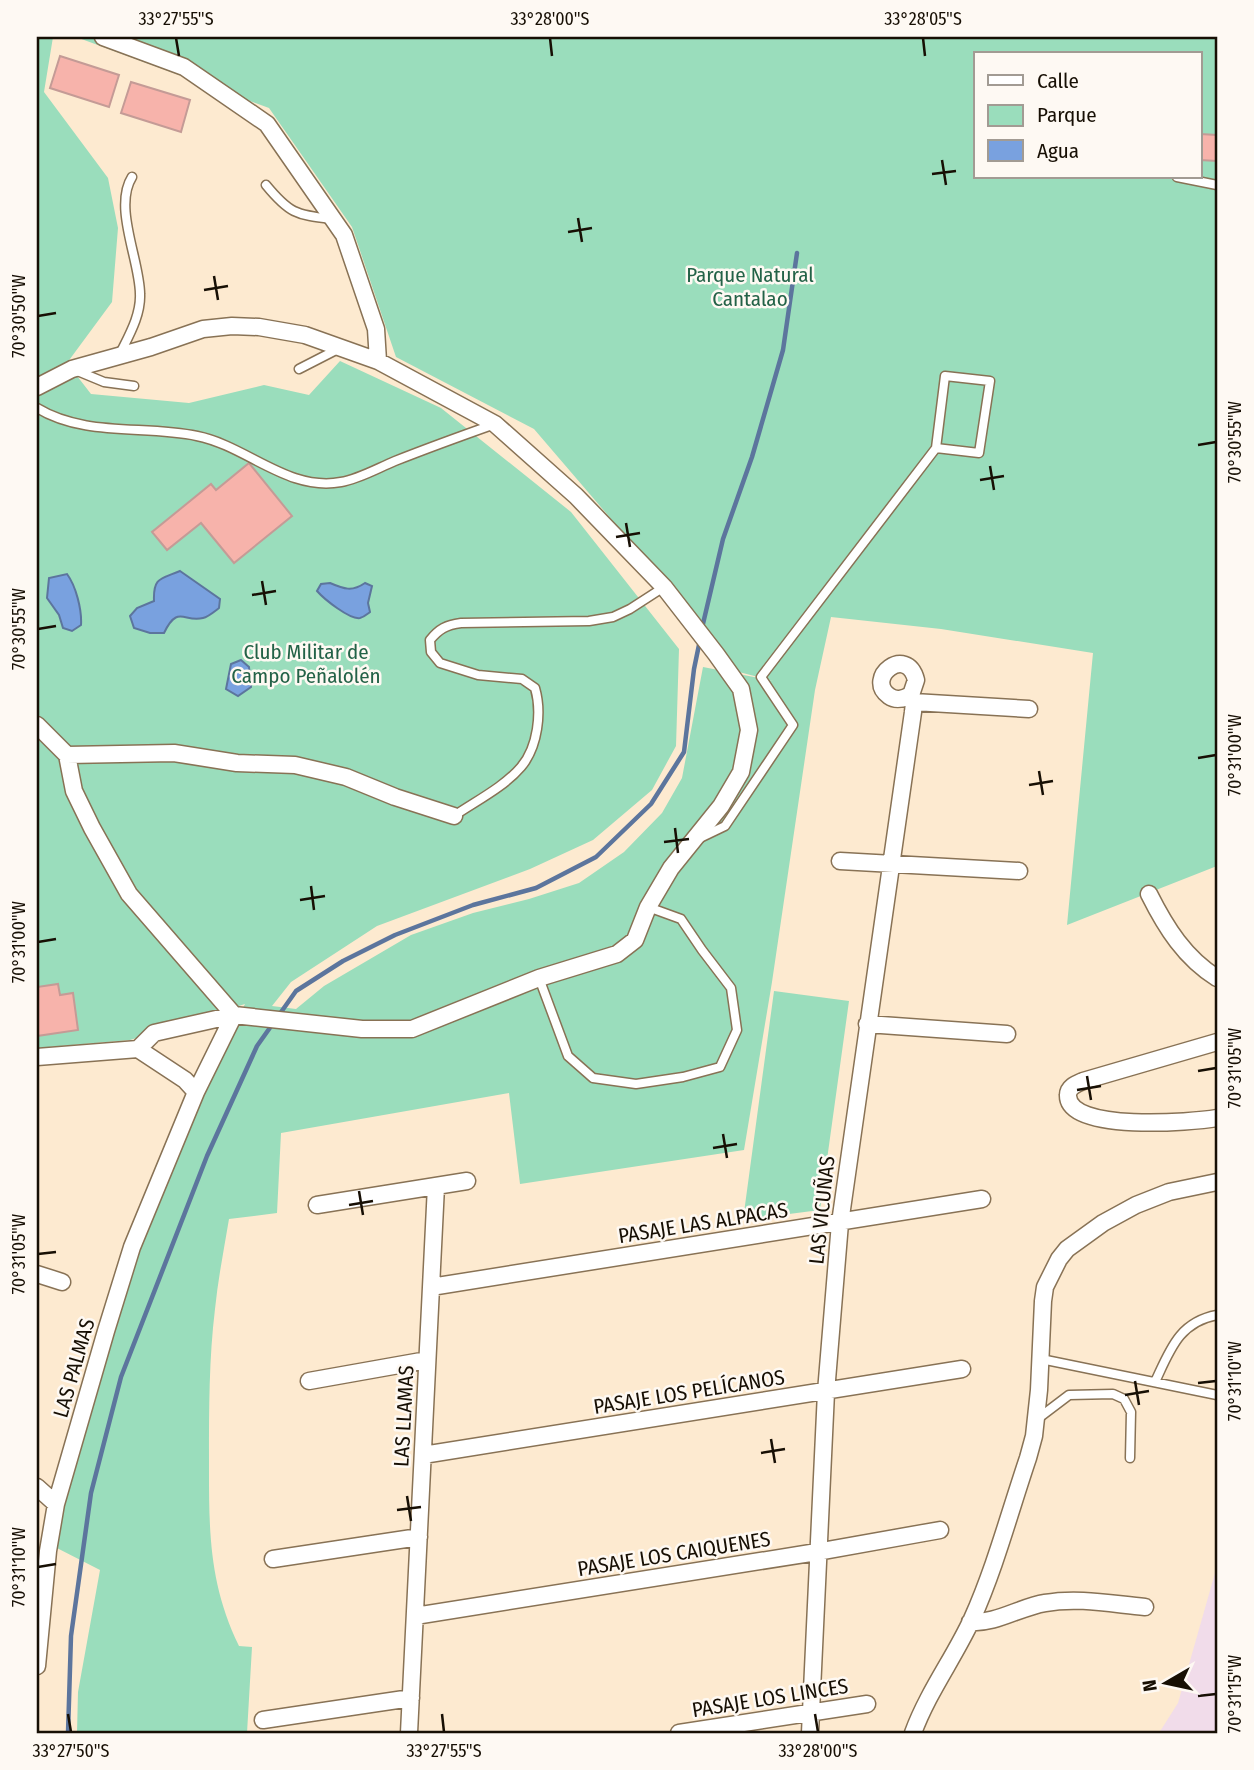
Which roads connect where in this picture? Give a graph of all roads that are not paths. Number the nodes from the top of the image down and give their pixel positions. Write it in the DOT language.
graph roads {
  1 [pos="103,37"];
  2 [pos="132,177"];
  3 [pos="1182,178"];
  4 [pos="266,185"];
  5 [pos="1217,185"];
  6 [pos="333,220"];
  7 [pos="341,347"];
  8 [pos="119,356"];
  9 [pos="378,361"];
  10 [pos="72,369"];
  11 [pos="299,369"];
  12 [pos="134,386"];
  13 [pos="37,387"];
  14 [pos="37,408"];
  15 [pos="495,424"];
  16 [pos="936,448"];
  17 [pos="664,587"];
  18 [pos="1029,709"];
  19 [pos="37,725"];
  20 [pos="66,755"];
  21 [pos="454,816"];
  22 [pos="693,841"];
  23 [pos="840,861"];
  24 [pos="891,864"];
  25 [pos="1019,871"];
  26 [pos="1149,894"];
  27 [pos="648,906"];
  28 [pos="538,978"];
  29 [pos="1217,978"];
  30 [pos="234,1015"];
  31 [pos="867,1024"];
  32 [pos="1007,1034"];
  33 [pos="1217,1042"];
  34 [pos="138,1049"];
  35 [pos="37,1057"];
  36 [pos="196,1092"];
  37 [pos="1217,1118"];
  38 [pos="467,1181"];
  39 [pos="1217,1182"];
  40 [pos="436,1186"];
  41 [pos="982,1199"];
  42 [pos="317,1205"];
  43 [pos="840,1223"];
  44 [pos="37,1274"];
  45 [pos="62,1282"];
  46 [pos="431,1287"];
  47 [pos="1217,1315"];
  48 [pos="1041,1359"];
  49 [pos="427,1360"];
  50 [pos="962,1369"];
  51 [pos="309,1381"];
  52 [pos="1155,1382"];
  53 [pos="826,1392"];
  54 [pos="1217,1395"];
  55 [pos="1036,1421"];
  56 [pos="423,1455"];
  57 [pos="1130,1458"];
  58 [pos="37,1486"];
  59 [pos="56,1504"];
  60 [pos="940,1530"];
  61 [pos="419,1536"];
  62 [pos="817,1552"];
  63 [pos="273,1559"];
  64 [pos="1145,1607"];
  65 [pos="415,1616"];
  66 [pos="970,1622"];
  67 [pos="37,1666"];
  68 [pos="411,1698"];
  69 [pos="867,1704"];
  70 [pos="811,1713"];
  71 [pos="263,1720"];
  72 [pos="409,1733"];
  73 [pos="679,1733"];
  74 [pos="810,1733"];
  75 [pos="914,1733"];
  1 -- 6 [label="street"];
  2 -- 8 [label="lane"];
  3 -- 5 [label="lane"];
  4 -- 6 [label="lane"];
  6 -- 9 [label="street"];
  7 -- 8 [label="street"];
  7 -- 9 [label="street"];
  7 -- 11 [label="lane"];
  8 -- 10 [label="street"];
  9 -- 15 [label="street"];
  10 -- 12 [label="lane"];
  10 -- 13 [label="street"];
  14 -- 15 [label="lane"];
  15 -- 17 [label="street"];
  16 -- 16 [label="lane"];
  16 -- 22 [label="lane"];
  17 -- 21 [label="lane"];
  17 -- 22 [label="street"];
  18 -- 24 [label="street, LAS VICUÑAS"];
  19 -- 20 [label="street"];
  20 -- 21 [label="street"];
  20 -- 30 [label="street"];
  22 -- 27 [label="street"];
  23 -- 24 [label="street"];
  24 -- 25 [label="street"];
  24 -- 31 [label="street, LAS VICUÑAS"];
  26 -- 29 [label="street"];
  27 -- 28 [label="street"];
  27 -- 28 [label="lane"];
  28 -- 30 [label="street"];
  30 -- 34 [label="street"];
  30 -- 36 [label="street, LAS PALMAS"];
  31 -- 32 [label="street"];
  31 -- 43 [label="street, LAS VICUÑAS"];
  33 -- 37 [label="street"];
  34 -- 35 [label="street"];
  34 -- 36 [label="street"];
  36 -- 59 [label="street, LAS PALMAS"];
  38 -- 40 [label="street"];
  39 -- 48 [label="street"];
  40 -- 42 [label="street"];
  40 -- 46 [label="street, LAS LLAMAS"];
  41 -- 43 [label="street, PASAJE LAS ALPACAS"];
  43 -- 46 [label="street, PASAJE LAS ALPACAS"];
  43 -- 53 [label="street, LAS VICUÑAS"];
  44 -- 45 [label="street"];
  46 -- 49 [label="street, LAS LLAMAS"];
  47 -- 52 [label="lane"];
  48 -- 52 [label="lane"];
  48 -- 55 [label="street"];
  49 -- 51 [label="street"];
  49 -- 56 [label="street, LAS LLAMAS"];
  50 -- 53 [label="street, PASAJE LOS PELÍCANOS"];
  52 -- 54 [label="lane"];
  53 -- 56 [label="street, PASAJE LOS PELÍCANOS"];
  53 -- 62 [label="street, LAS VICUÑAS"];
  55 -- 57 [label="lane"];
  55 -- 66 [label="street"];
  56 -- 61 [label="street, LAS LLAMAS"];
  58 -- 59 [label="street"];
  59 -- 67 [label="street, LAS PALMAS"];
  60 -- 62 [label="street, PASAJE LOS CAIQUENES"];
  61 -- 63 [label="street"];
  61 -- 65 [label="street, LAS LLAMAS"];
  62 -- 65 [label="street, PASAJE LOS CAIQUENES"];
  62 -- 70 [label="street, LAS VICUÑAS"];
  64 -- 66 [label="street"];
  65 -- 68 [label="street, LAS LLAMAS"];
  66 -- 75 [label="street"];
  68 -- 71 [label="street"];
  68 -- 72 [label="street, LAS LLAMAS"];
  69 -- 70 [label="street, PASAJE LOS LINCES"];
  70 -- 73 [label="street, PASAJE LOS LINCES"];
  70 -- 74 [label="street, LAS VICUÑAS"];
}
